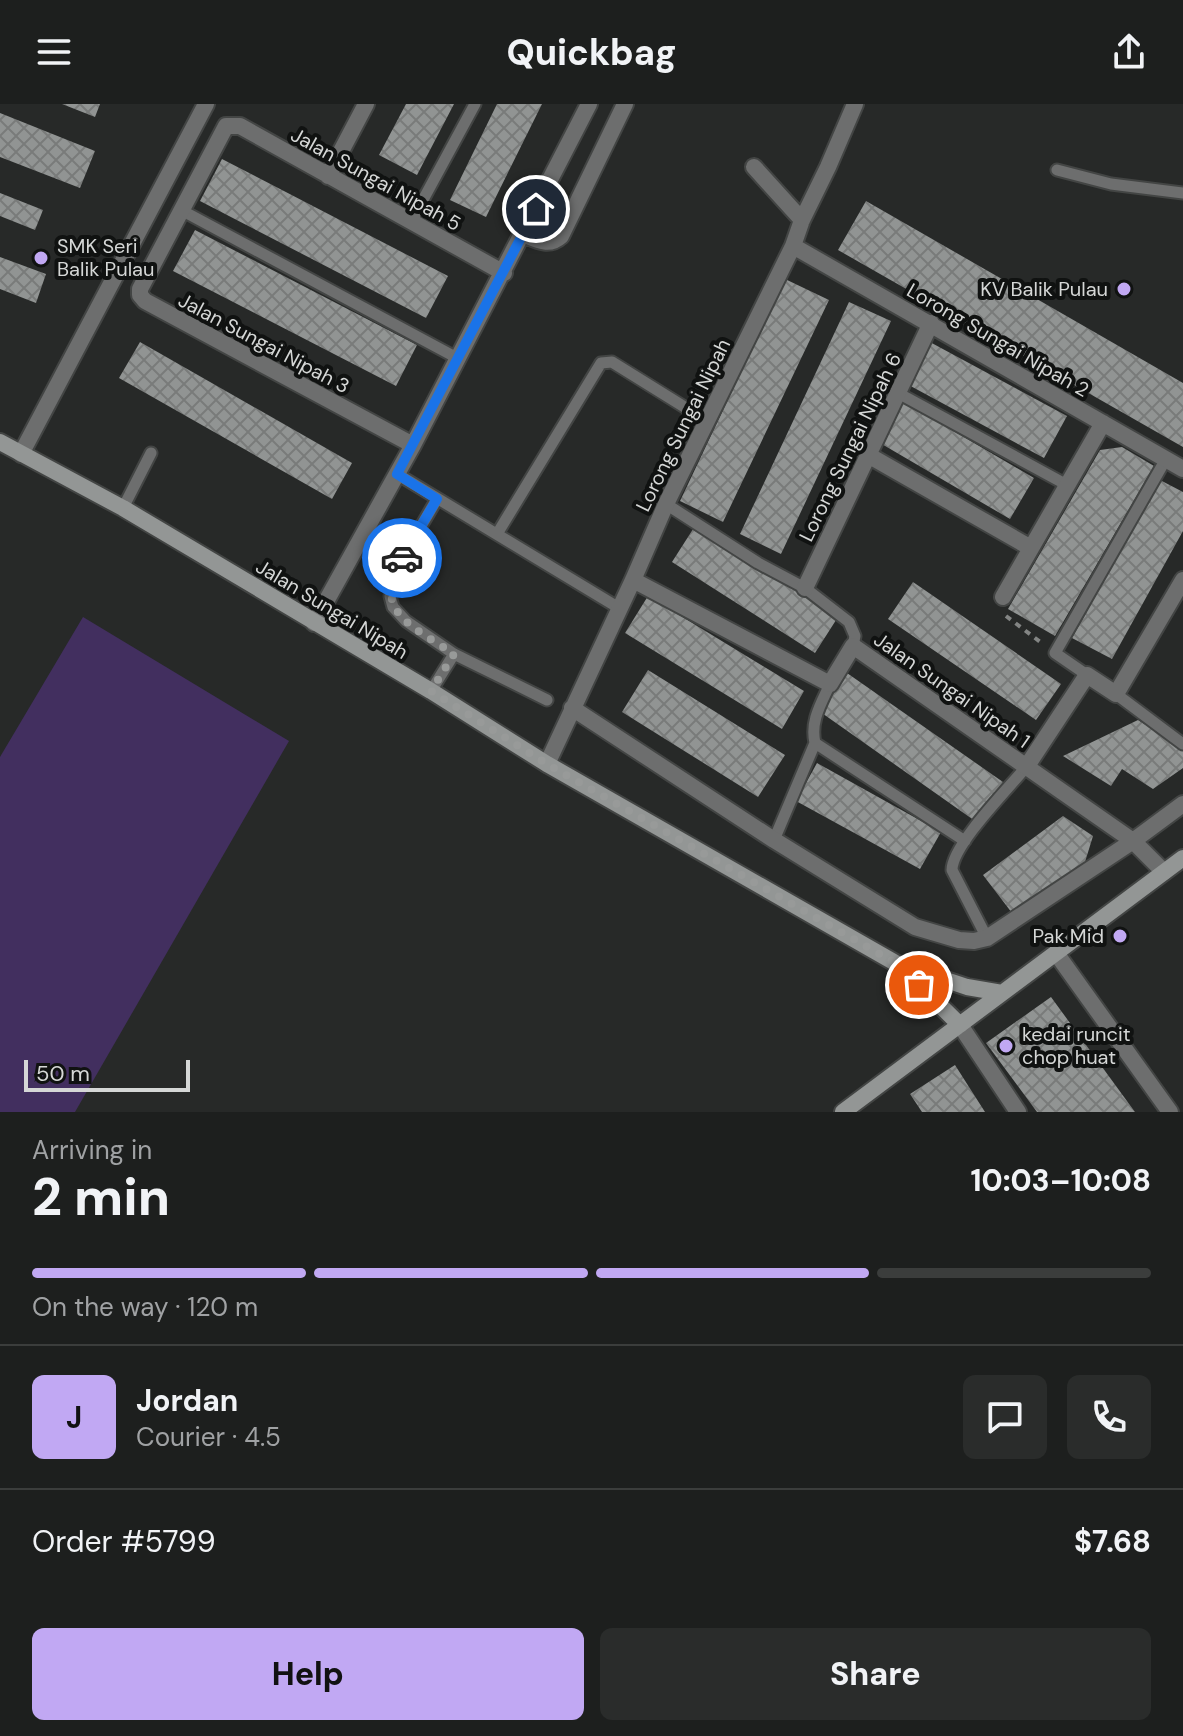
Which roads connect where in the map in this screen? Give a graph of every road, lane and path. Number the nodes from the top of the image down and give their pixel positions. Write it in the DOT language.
graph roads {
  1 [pos="206,104"];
  2 [pos="366,104"];
  3 [pos="475,104"];
  4 [pos="589,104"];
  5 [pos="625,104"];
  6 [pos="855,104"];
  7 [pos="754,167"];
  8 [pos="1057,170"];
  9 [pos="328,176"];
  10 [pos="1183,193"];
  11 [pos="181,210"];
  12 [pos="802,220"];
  13 [pos="411,222"];
  14 [pos="523,234"];
  15 [pos="793,246"];
  16 [pos="504,273"];
  17 [pos="931,323"];
  18 [pos="459,359"];
  19 [pos="898,393"];
  20 [pos="707,421"];
  21 [pos="1103,423"];
  22 [pos="0,442"];
  23 [pos="413,445"];
  24 [pos="151,453"];
  25 [pos="21,454"];
  26 [pos="868,455"];
  27 [pos="1166,459"];
  28 [pos="1183,469"];
  29 [pos="397,474"];
  30 [pos="1067,485"];
  31 [pos="437,499"];
  32 [pos="666,504"];
  33 [pos="123,508"];
  34 [pos="497,534"];
  35 [pos="1031,548"];
  36 [pos="633,580"];
  37 [pos="1183,580"];
  38 [pos="805,588"];
  39 [pos="1003,597"];
  40 [pos="619,608"];
  41 [pos="314,623"];
  42 [pos="853,646"];
  43 [pos="1055,653"];
  44 [pos="454,654"];
  45 [pos="1087,675"];
  46 [pos="830,684"];
  47 [pos="431,691"];
  48 [pos="1116,694"];
  49 [pos="547,700"];
  50 [pos="572,708"];
  51 [pos="1181,737"];
  52 [pos="815,743"];
  53 [pos="547,764"];
  54 [pos="1027,766"];
  55 [pos="1183,804"];
  56 [pos="774,840"];
  57 [pos="965,841"];
  58 [pos="1133,841"];
  59 [pos="1183,858"];
  60 [pos="1164,872"];
  61 [pos="987,938"];
  62 [pos="1056,953"];
  63 [pos="899,965"];
  64 [pos="1002,993"];
  65 [pos="960,1025"];
  66 [pos="843,1112"];
  67 [pos="1018,1112"];
  68 [pos="1170,1112"];
  1 -- 25 [label="street"];
  2 -- 9 [label="street"];
  3 -- 13 [label="lane"];
  4 -- 14 [label="street"];
  5 -- 14 [label="street"];
  6 -- 12 [label="street, Lorong Sungai Nipah"];
  7 -- 12 [label="street"];
  8 -- 10 [label="lane"];
  9 -- 11 [label="street, Jalan Sungai Nipah 5"];
  9 -- 13 [label="street, Jalan Sungai Nipah 5"];
  11 -- 18 [label="lane"];
  11 -- 23 [label="street, Jalan Sungai Nipah 3"];
  12 -- 15 [label="street, Lorong Sungai Nipah"];
  13 -- 16 [label="street, Jalan Sungai Nipah 5"];
  14 -- 16 [label="street"];
  15 -- 17 [label="street, Lorong Sungai Nipah 2"];
  15 -- 20 [label="street, Lorong Sungai Nipah"];
  16 -- 18 [label="street"];
  17 -- 19 [label="street, Lorong Sungai Nipah 6"];
  17 -- 21 [label="street, Lorong Sungai Nipah 2"];
  18 -- 23 [label="street"];
  19 -- 26 [label="street, Lorong Sungai Nipah 6"];
  19 -- 30 [label="lane"];
  20 -- 32 [label="street, Lorong Sungai Nipah"];
  20 -- 34 [label="lane"];
  21 -- 27 [label="street, Lorong Sungai Nipah 2"];
  21 -- 30 [label="street"];
  22 -- 25 [label="street, Jalan Sungai Nipah"];
  23 -- 29 [label="street"];
  24 -- 33 [label="lane"];
  25 -- 33 [label="street, Jalan Sungai Nipah"];
  26 -- 35 [label="street"];
  26 -- 38 [label="street, Lorong Sungai Nipah 6"];
  27 -- 28 [label="street, Lorong Sungai Nipah 2"];
  27 -- 43 [label="lane"];
  29 -- 31 [label="lane"];
  29 -- 41 [label="street"];
  30 -- 35 [label="street"];
  31 -- 34 [label="lane"];
  31 -- 44 [label="lane"];
  32 -- 36 [label="street, Lorong Sungai Nipah"];
  32 -- 38 [label="lane"];
  33 -- 41 [label="street, Jalan Sungai Nipah"];
  34 -- 40 [label="lane"];
  35 -- 39 [label="street"];
  36 -- 40 [label="street, Lorong Sungai Nipah"];
  36 -- 46 [label="street"];
  37 -- 48 [label="street"];
  38 -- 42 [label="lane"];
  39 -- 43 [label="path"];
  40 -- 50 [label="street, Lorong Sungai Nipah"];
  41 -- 47 [label="street, Jalan Sungai Nipah"];
  42 -- 46 [label="street, Jalan Sungai Nipah 1"];
  42 -- 54 [label="street, Jalan Sungai Nipah 1"];
  43 -- 45 [label="lane"];
  44 -- 47 [label="lane"];
  44 -- 49 [label="lane"];
  45 -- 48 [label="street"];
  45 -- 54 [label="street"];
  46 -- 52 [label="lane"];
  47 -- 53 [label="street, Jalan Sungai Nipah"];
  48 -- 51 [label="lane"];
  50 -- 53 [label="street, Lorong Sungai Nipah"];
  50 -- 56 [label="street"];
  52 -- 56 [label="lane"];
  52 -- 57 [label="lane"];
  53 -- 63 [label="street, Jalan Sungai Nipah"];
  54 -- 57 [label="lane"];
  54 -- 58 [label="street, Jalan Sungai Nipah 1"];
  55 -- 58 [label="street"];
  56 -- 61 [label="street"];
  57 -- 61 [label="lane"];
  58 -- 60 [label="street, Jalan Sungai Nipah 1"];
  58 -- 61 [label="street"];
  59 -- 60 [label="street"];
  60 -- 62 [label="street"];
  62 -- 64 [label="street"];
  62 -- 68 [label="street"];
  63 -- 64 [label="street"];
  63 -- 65 [label="street, Jalan Sungai Nipah"];
  64 -- 65 [label="street"];
  65 -- 66 [label="street"];
  65 -- 67 [label="street"];
}
